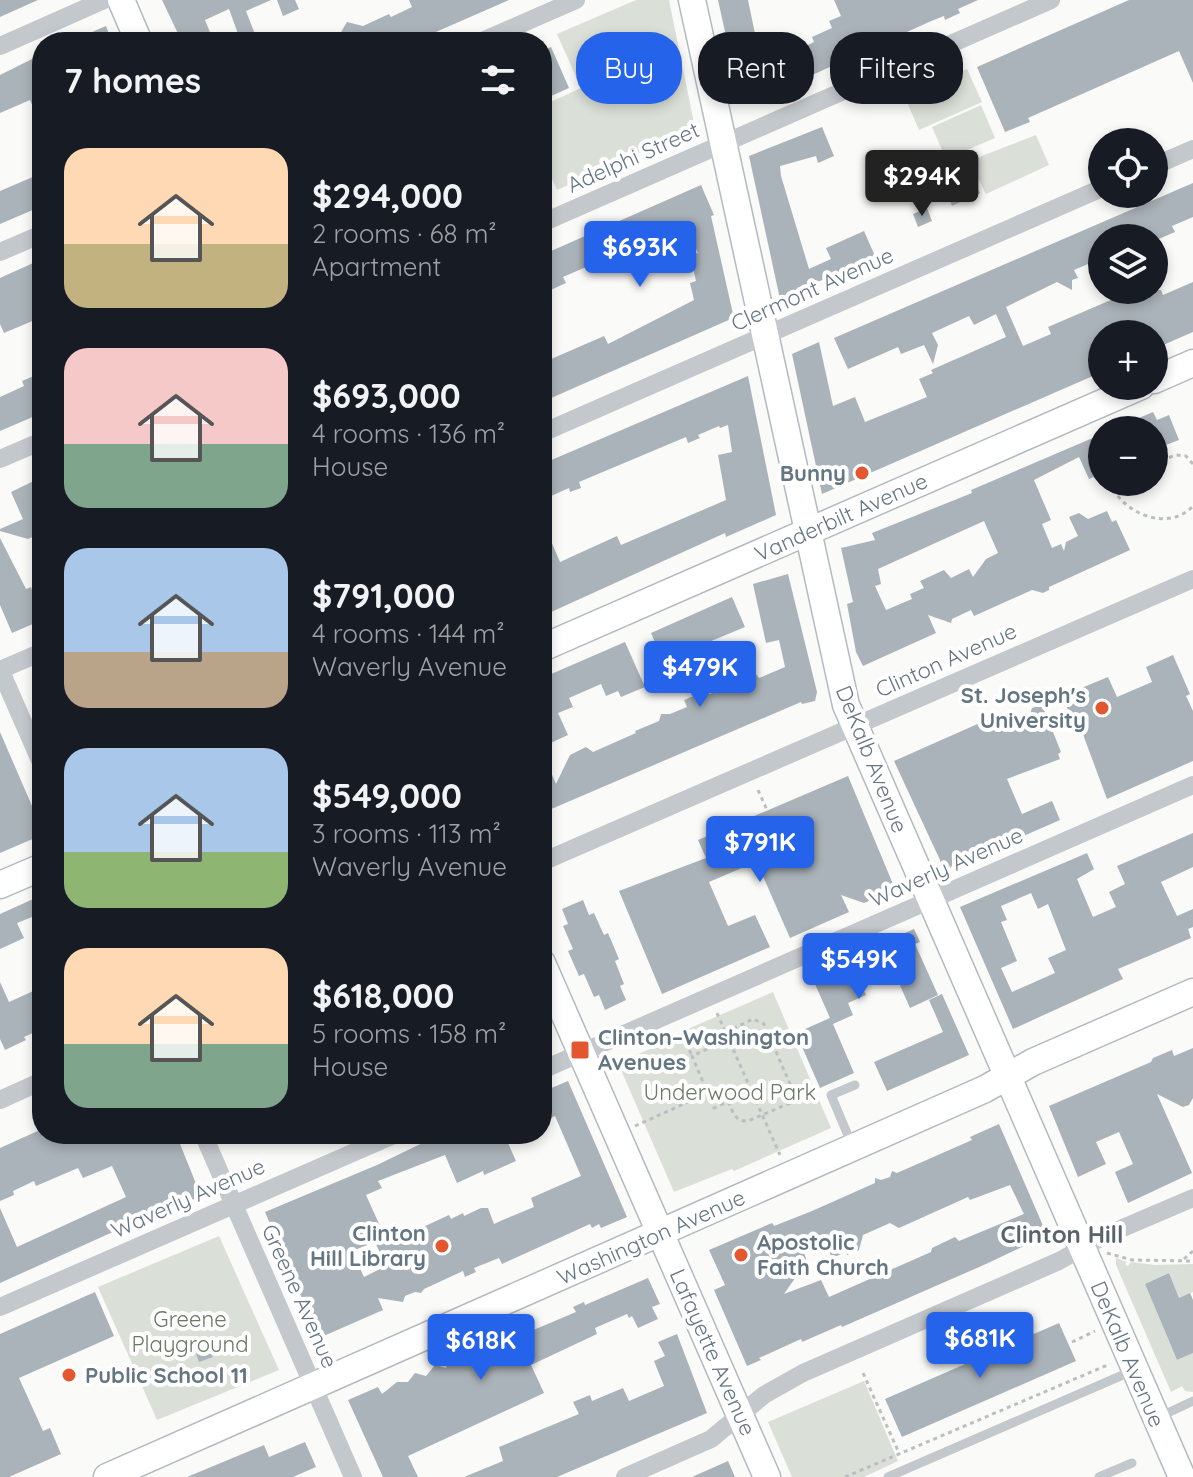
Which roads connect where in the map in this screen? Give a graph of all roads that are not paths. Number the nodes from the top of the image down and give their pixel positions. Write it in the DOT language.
graph roads {
  1 [pos="104,0"];
  2 [pos="121,0"];
  3 [pos="576,0"];
  4 [pos="692,0"];
  5 [pos="1051,0"];
  6 [pos="135,32"];
  7 [pos="503,32"];
  8 [pos="0,46"];
  9 [pos="722,143"];
  10 [pos="1193,149"];
  11 [pos="1168,160"];
  12 [pos="1088,194"];
  13 [pos="552,219"];
  14 [pos="32,238"];
  15 [pos="0,252"];
  16 [pos="764,336"];
  17 [pos="1193,363"];
  18 [pos="1168,374"];
  19 [pos="1109,400"];
  20 [pos="552,429"];
  21 [pos="32,445"];
  22 [pos="0,459"];
  23 [pos="806,532"];
  24 [pos="1193,579"];
  25 [pos="552,644"];
  26 [pos="32,656"];
  27 [pos="0,670"];
  28 [pos="854,726"];
  29 [pos="32,742"];
  30 [pos="1193,785"];
  31 [pos="552,858"];
  32 [pos="32,871"];
  33 [pos="0,885"];
  34 [pos="931,900"];
  35 [pos="552,987"];
  36 [pos="1193,992"];
  37 [pos="580,1053"];
  38 [pos="552,1066"];
  39 [pos="1007,1077"];
  40 [pos="855,1085"];
  41 [pos="32,1086"];
  42 [pos="0,1100"];
  43 [pos="207,1144"];
  44 [pos="373,1144"];
  45 [pos="853,1148"];
  46 [pos="1193,1198"];
  47 [pos="234,1205"];
  48 [pos="661,1233"];
  49 [pos="1095,1251"];
  50 [pos="0,1307"];
  51 [pos="1124,1366"];
  52 [pos="313,1386"];
  53 [pos="1193,1401"];
  54 [pos="741,1416"];
  55 [pos="1156,1418"];
  56 [pos="1132,1463"];
  57 [pos="107,1477"];
  58 [pos="353,1477"];
  59 [pos="625,1477"];
  60 [pos="767,1477"];
  61 [pos="888,1477"];
  62 [pos="1099,1477"];
  63 [pos="1182,1477"];
  1 -- 8 [label="street"];
  2 -- 6 [label="main road"];
  3 -- 7 [label="street"];
  4 -- 9 [label="main road, DeKalb Avenue"];
  5 -- 9 [label="street, Adelphi Street"];
  9 -- 13 [label="street, Adelphi Street"];
  9 -- 16 [label="main road, DeKalb Avenue"];
  10 -- 11 [label="street"];
  12 -- 16 [label="street, Clermont Avenue"];
  14 -- 15 [label="street"];
  16 -- 20 [label="street, Clermont Avenue"];
  16 -- 23 [label="main road, DeKalb Avenue"];
  17 -- 18 [label="main road"];
  19 -- 23 [label="main road, Vanderbilt Avenue"];
  21 -- 22 [label="street"];
  23 -- 25 [label="main road, Vanderbilt Avenue"];
  23 -- 28 [label="main road, DeKalb Avenue"];
  24 -- 28 [label="street, Clinton Avenue"];
  26 -- 27 [label="street"];
  27 -- 29 [label="street"];
  28 -- 31 [label="street, Clinton Avenue"];
  28 -- 34 [label="main road, DeKalb Avenue"];
  30 -- 34 [label="street, Waverly Avenue"];
  32 -- 33 [label="main road"];
  34 -- 37 [label="street, Waverly Avenue"];
  34 -- 39 [label="main road, DeKalb Avenue"];
  35 -- 37 [label="main road, Lafayette Avenue"];
  36 -- 39 [label="main road, Washington Avenue"];
  37 -- 38 [label="street, Waverly Avenue"];
  37 -- 48 [label="main road, Lafayette Avenue"];
  39 -- 45 [label="main road, Washington Avenue"];
  39 -- 49 [label="main road, DeKalb Avenue"];
  40 -- 45 [label="lane"];
  41 -- 42 [label="street"];
  43 -- 47 [label="street, Greene Avenue"];
  44 -- 47 [label="street, Waverly Avenue"];
  45 -- 48 [label="main road, Washington Avenue"];
  46 -- 49 [label="street"];
  47 -- 50 [label="street, Waverly Avenue"];
  47 -- 52 [label="street, Greene Avenue"];
  48 -- 52 [label="main road, Washington Avenue"];
  48 -- 54 [label="main road, Lafayette Avenue"];
  49 -- 51 [label="main road, DeKalb Avenue"];
  49 -- 54 [label="street"];
  51 -- 55 [label="main road, DeKalb Avenue"];
  51 -- 61 [label="lane"];
  52 -- 57 [label="main road, Washington Avenue"];
  52 -- 58 [label="street, Greene Avenue"];
  53 -- 55 [label="lane"];
  54 -- 59 [label="street"];
  54 -- 60 [label="main road, Lafayette Avenue"];
  55 -- 63 [label="main road, DeKalb Avenue"];
  56 -- 62 [label="lane"];
}
